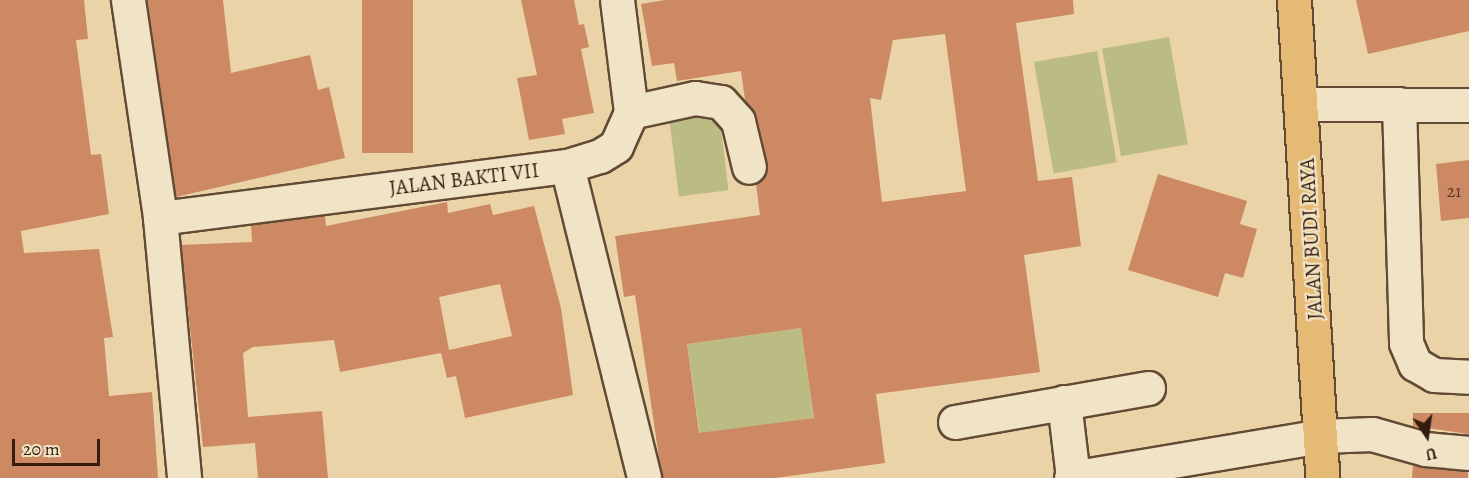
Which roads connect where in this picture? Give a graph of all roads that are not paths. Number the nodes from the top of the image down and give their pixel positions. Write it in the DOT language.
graph roads {
  1 [pos="128,0"];
  2 [pos="617,0"];
  3 [pos="1294,0"];
  4 [pos="1303,104"];
  5 [pos="1399,104"];
  6 [pos="1469,105"];
  7 [pos="631,112"];
  8 [pos="567,166"];
  9 [pos="748,167"];
  10 [pos="160,218"];
  11 [pos="1469,377"];
  12 [pos="1148,388"];
  13 [pos="1064,402"];
  14 [pos="955,422"];
  15 [pos="1322,436"];
  16 [pos="1469,453"];
  17 [pos="184,478"];
  18 [pos="644,478"];
  19 [pos="1072,478"];
  20 [pos="1322,478"];
  1 -- 10 [label="street"];
  2 -- 7 [label="street"];
  3 -- 4 [label="main road, JALAN BUDI RAYA"];
  4 -- 5 [label="street"];
  4 -- 15 [label="main road, JALAN BUDI RAYA"];
  5 -- 6 [label="street"];
  5 -- 11 [label="street"];
  7 -- 8 [label="street, JALAN BAKTI VII"];
  7 -- 9 [label="street"];
  8 -- 10 [label="street, JALAN BAKTI VII"];
  8 -- 18 [label="street"];
  10 -- 17 [label="street"];
  12 -- 13 [label="street"];
  13 -- 14 [label="street"];
  13 -- 19 [label="street"];
  15 -- 16 [label="street"];
  15 -- 19 [label="street"];
  15 -- 20 [label="main road, JALAN BUDI RAYA"];
}
